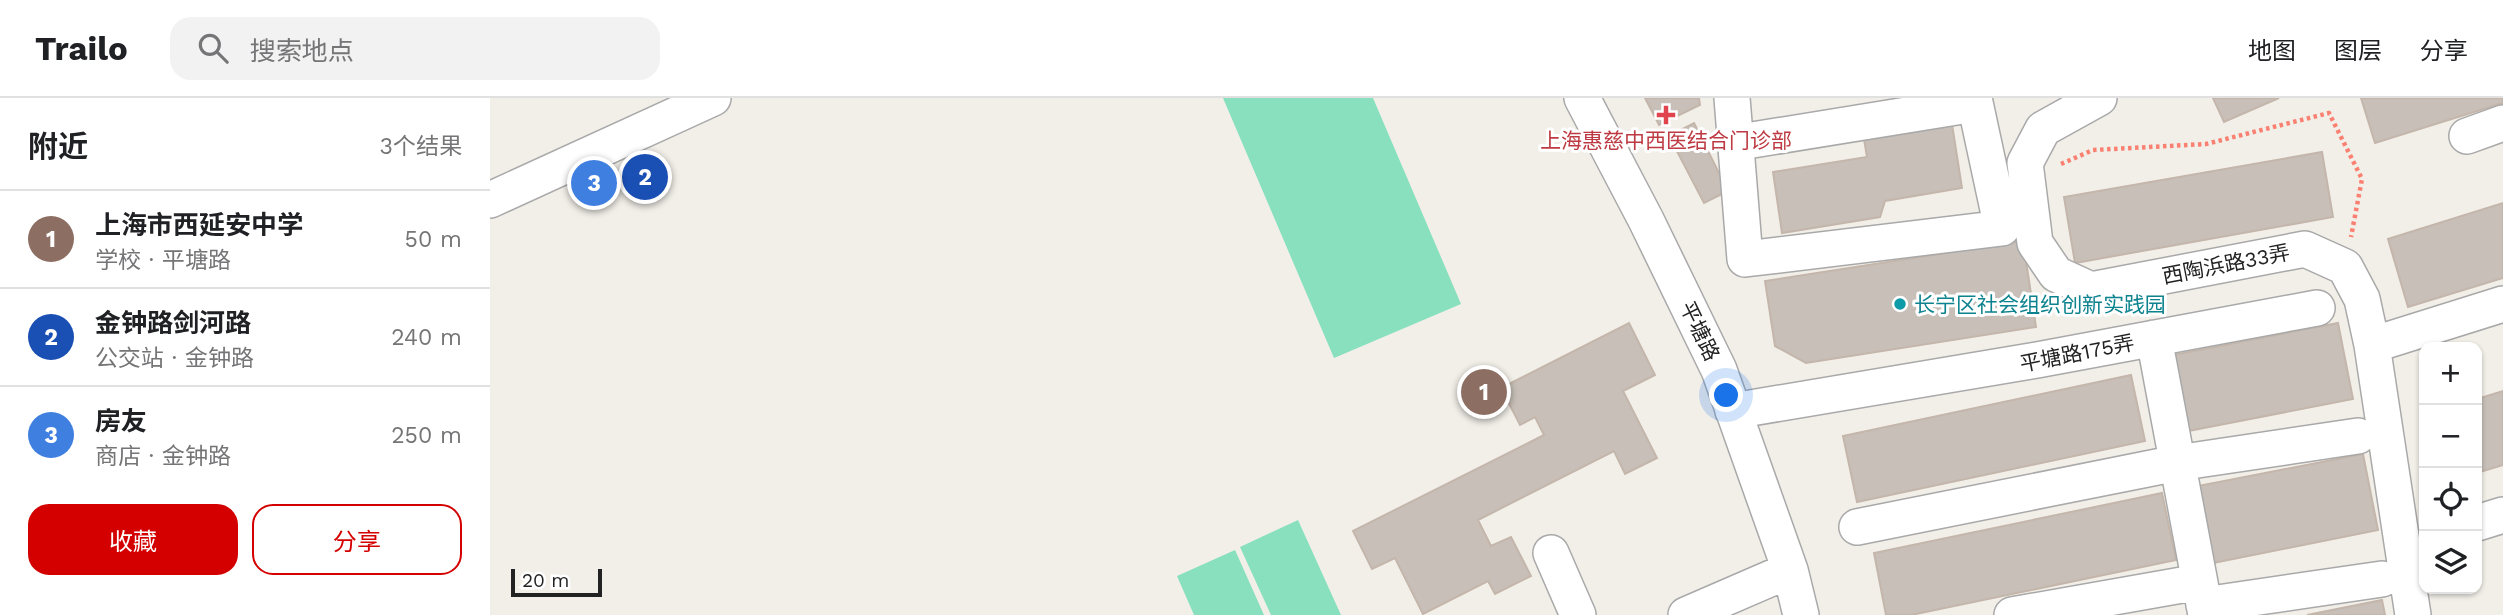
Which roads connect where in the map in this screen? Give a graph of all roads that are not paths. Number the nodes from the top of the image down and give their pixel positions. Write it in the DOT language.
graph roads {
  1 [pos="713,98"];
  2 [pos="1582,98"];
  3 [pos="1731,98"];
  4 [pos="2099,98"];
  5 [pos="1974,101"];
  6 [pos="2503,123"];
  7 [pos="2467,136"];
  8 [pos="1734,143"];
  9 [pos="490,200"];
  10 [pos="2503,303"];
  11 [pos="2317,308"];
  12 [pos="2154,338"];
  13 [pos="2372,345"];
  14 [pos="1733,411"];
  15 [pos="2358,436"];
  16 [pos="2177,463"];
  17 [pos="2503,515"];
  18 [pos="2482,521"];
  19 [pos="1857,527"];
  20 [pos="2414,542"];
  21 [pos="1551,552"];
  22 [pos="1790,570"];
  23 [pos="2382,579"];
  24 [pos="2203,601"];
  25 [pos="1578,615"];
  26 [pos="1686,615"];
  27 [pos="1801,615"];
  28 [pos="2012,615"];
  29 [pos="2413,615"];
  1 -- 9 [label="street"];
  2 -- 14 [label="street, 平塘路"];
  3 -- 8 [label="street"];
  4 -- 13 [label="street, 西陶浜路33弄"];
  5 -- 8 [label="street"];
  5 -- 8 [label="street"];
  6 -- 7 [label="street"];
  10 -- 13 [label="street"];
  11 -- 12 [label="street"];
  12 -- 14 [label="street, 平塘路175弄"];
  12 -- 16 [label="street, 平塘路175弄"];
  13 -- 20 [label="street"];
  14 -- 22 [label="street, 平塘路"];
  15 -- 16 [label="street"];
  16 -- 19 [label="street"];
  16 -- 24 [label="street, 平塘路175弄"];
  17 -- 18 [label="street"];
  20 -- 29 [label="street"];
  21 -- 25 [label="street"];
  22 -- 26 [label="street"];
  22 -- 27 [label="street, 平塘路"];
  23 -- 24 [label="street"];
  24 -- 28 [label="street"];
}
